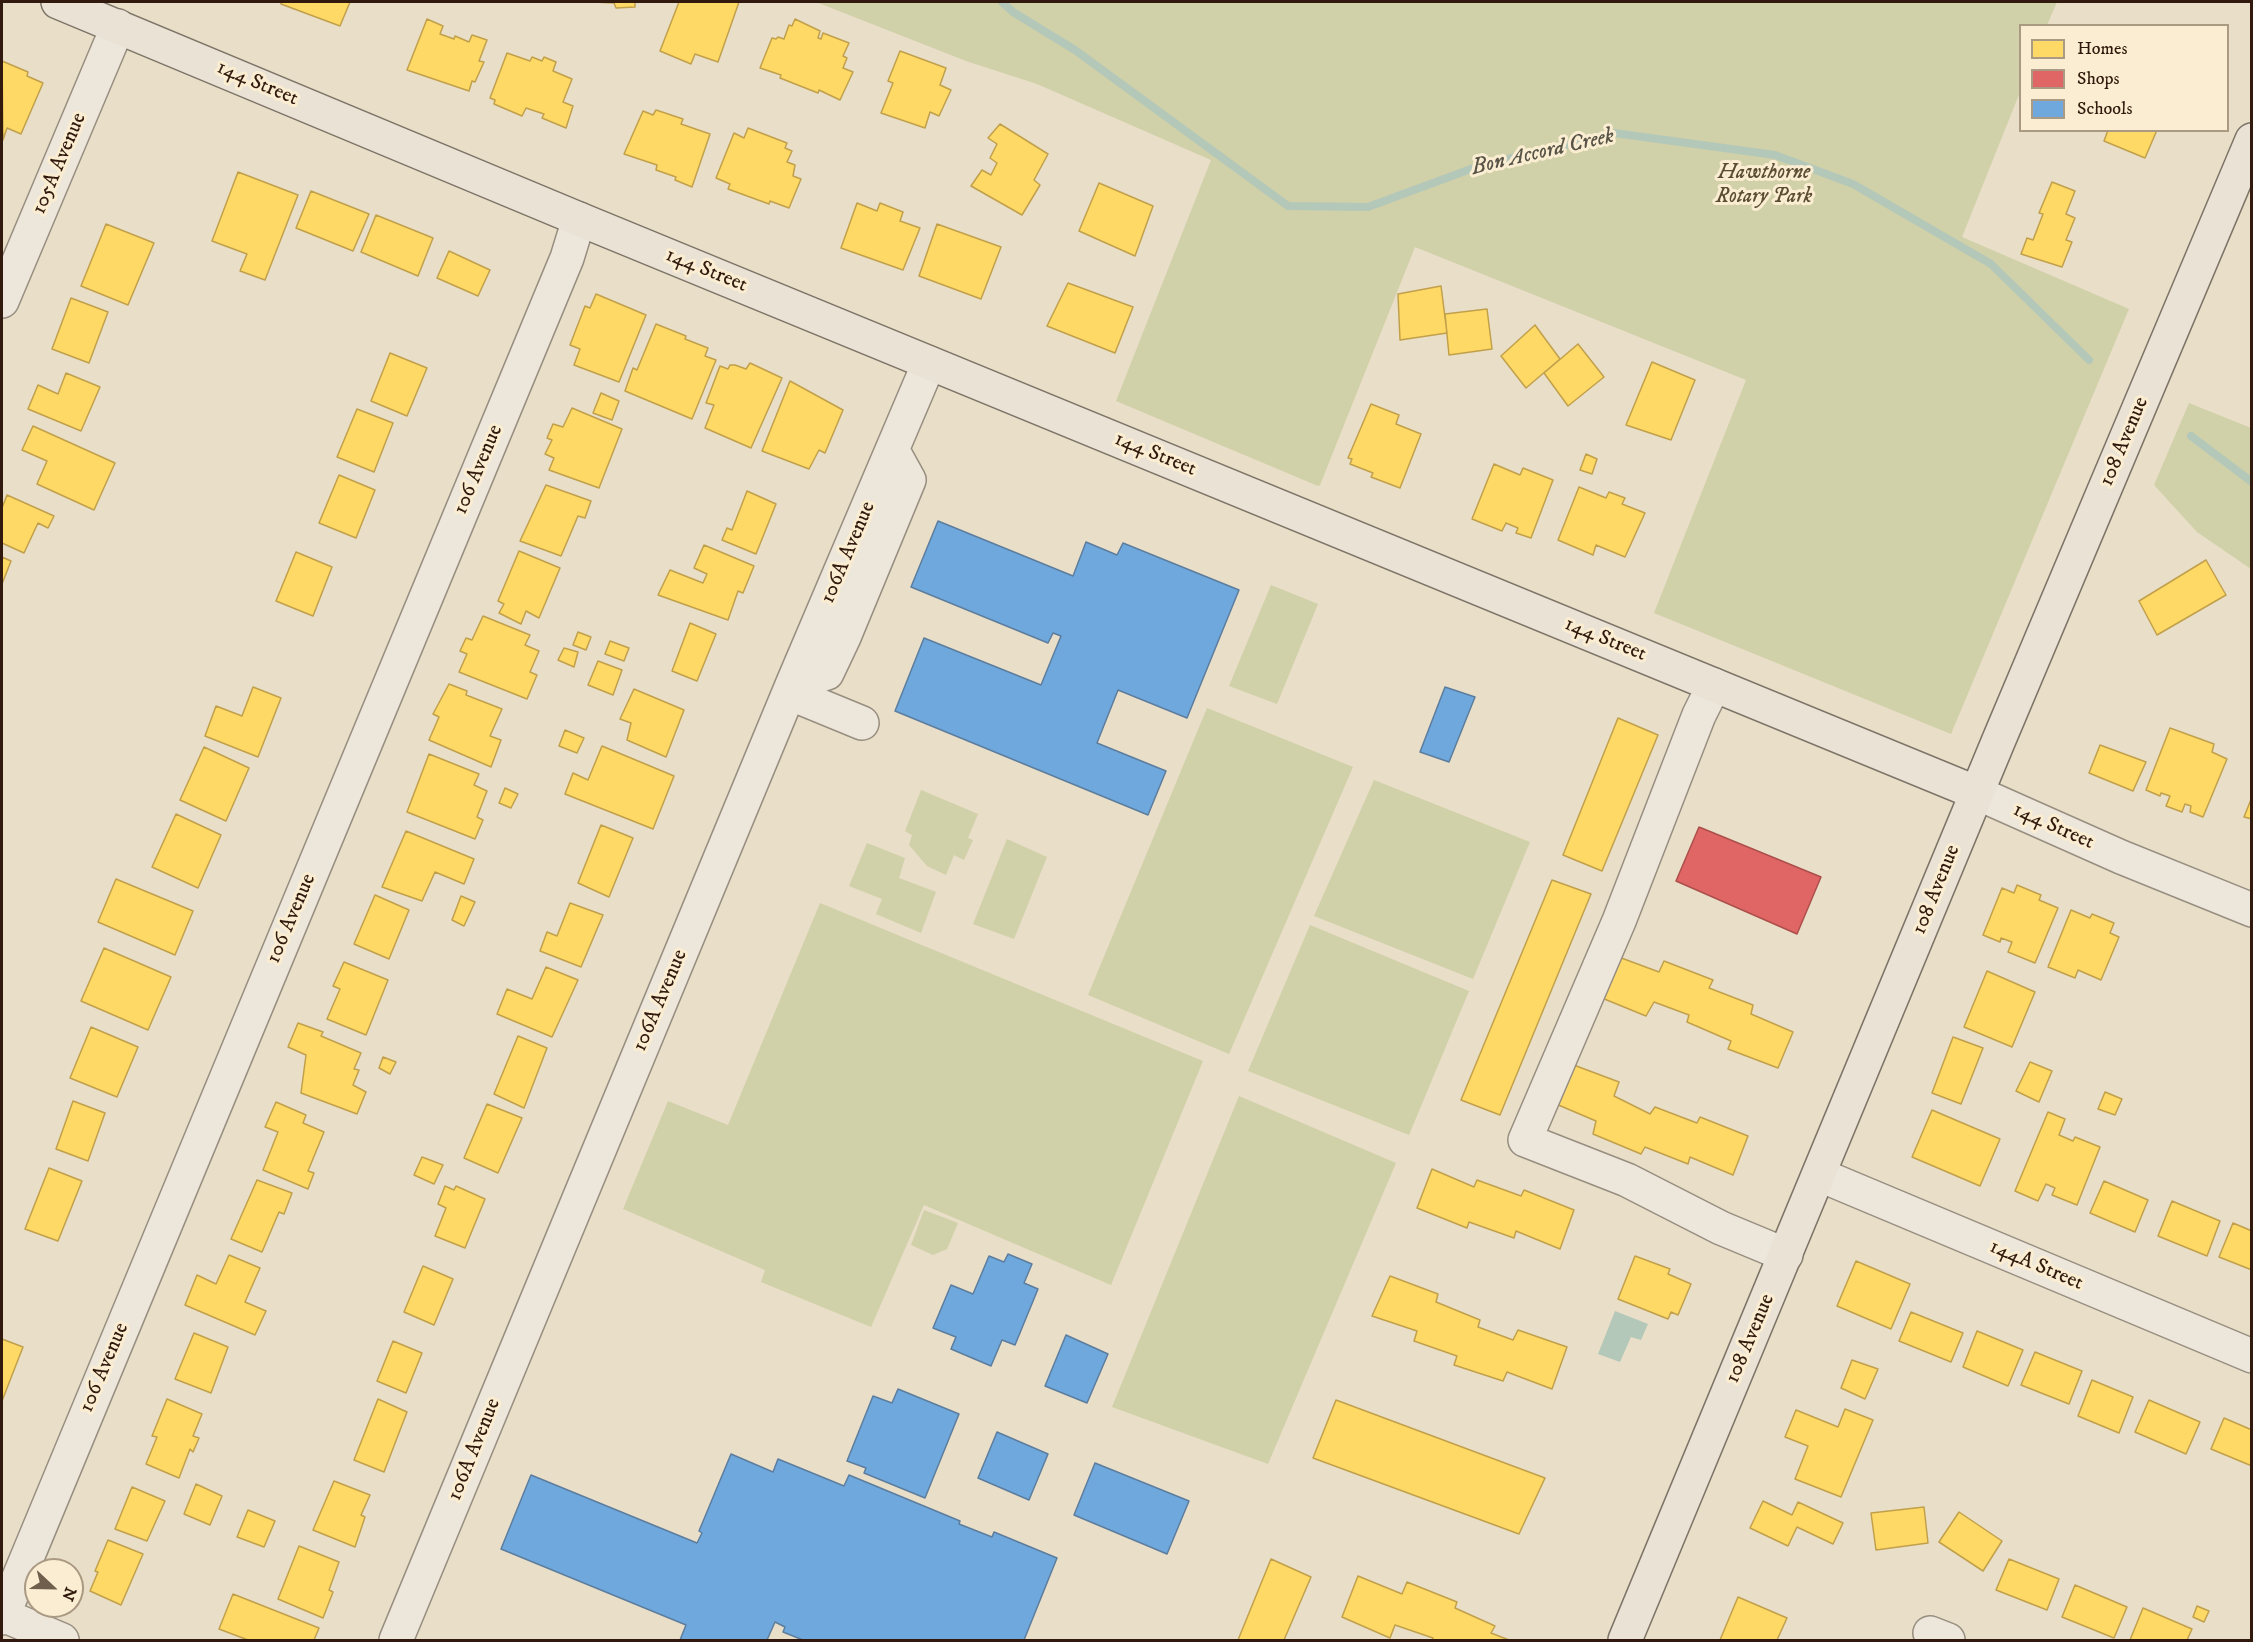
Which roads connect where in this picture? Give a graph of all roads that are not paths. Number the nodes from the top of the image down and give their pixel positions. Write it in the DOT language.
graph roads {
  1 [pos="58,2"];
  2 [pos="118,26"];
  3 [pos="2252,140"];
  4 [pos="579,219"];
  5 [pos="2,301"];
  6 [pos="929,363"];
  7 [pos="1714,685"];
  8 [pos="790,689"];
  9 [pos="862,723"];
  10 [pos="1977,793"];
  11 [pos="2252,910"];
  12 [pos="1820,1175"];
  13 [pos="1786,1254"];
  14 [pos="2252,1356"];
  15 [pos="2,1616"];
  16 [pos="62,1641"];
  17 [pos="396,1641"];
  18 [pos="1625,1641"];
  1 -- 2 [label="main road, 144 Street"];
  2 -- 4 [label="main road, 144 Street"];
  2 -- 5 [label="street, 105A Avenue"];
  3 -- 10 [label="main road, 108 Avenue"];
  4 -- 6 [label="main road, 144 Street"];
  4 -- 15 [label="street, 106 Avenue"];
  6 -- 7 [label="main road, 144 Street"];
  6 -- 8 [label="street, 106A Avenue"];
  7 -- 10 [label="main road, 144 Street"];
  7 -- 13 [label="street"];
  8 -- 9 [label="street"];
  8 -- 17 [label="street, 106A Avenue"];
  10 -- 11 [label="street, 144 Street"];
  10 -- 12 [label="main road, 108 Avenue"];
  12 -- 13 [label="main road, 108 Avenue"];
  12 -- 14 [label="street, 144A Street"];
  13 -- 18 [label="main road, 108 Avenue"];
  15 -- 16 [label="street"];
}
